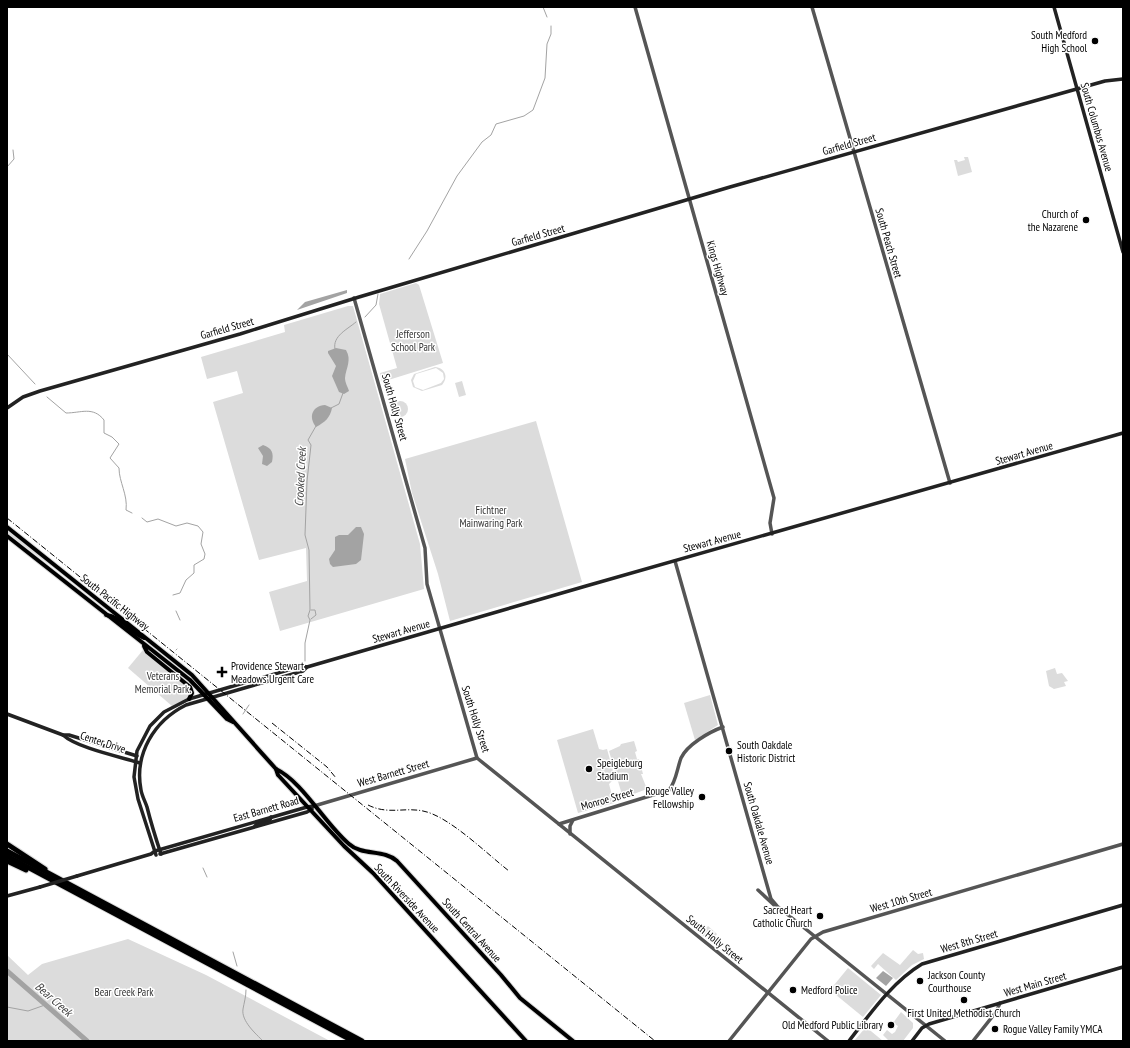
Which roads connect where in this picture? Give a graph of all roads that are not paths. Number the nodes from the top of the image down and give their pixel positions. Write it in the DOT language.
graph roads {
  1 [pos="635,7"];
  2 [pos="812,7"];
  3 [pos="1054,7"];
  4 [pos="1123,79"];
  5 [pos="1077,88"];
  6 [pos="854,152"];
  7 [pos="689,201"];
  8 [pos="1123,252"];
  9 [pos="354,298"];
  10 [pos="7,408"];
  11 [pos="1123,433"];
  12 [pos="950,483"];
  13 [pos="7,527"];
  14 [pos="772,534"];
  15 [pos="7,536"];
  16 [pos="675,561"];
  17 [pos="105,615"];
  18 [pos="440,629"];
  19 [pos="148,640"];
  20 [pos="142,644"];
  21 [pos="307,667"];
  22 [pos="287,670"];
  23 [pos="263,682"];
  24 [pos="204,694"];
  25 [pos="211,695"];
  26 [pos="208,698"];
  27 [pos="189,699"];
  28 [pos="7,714"];
  29 [pos="233,722"];
  30 [pos="722,727"];
  31 [pos="63,735"];
  32 [pos="136,756"];
  33 [pos="142,757"];
  34 [pos="477,758"];
  35 [pos="135,761"];
  36 [pos="140,763"];
  37 [pos="276,769"];
  38 [pos="284,781"];
  39 [pos="298,788"];
  40 [pos="314,806"];
  41 [pos="307,807"];
  42 [pos="311,811"];
  43 [pos="271,817"];
  44 [pos="573,819"];
  45 [pos="560,824"];
  46 [pos="254,827"];
  47 [pos="570,834"];
  48 [pos="7,844"];
  49 [pos="1123,844"];
  50 [pos="351,846"];
  51 [pos="157,850"];
  52 [pos="7,851"];
  53 [pos="363,851"];
  54 [pos="151,854"];
  55 [pos="158,855"];
  56 [pos="7,856"];
  57 [pos="7,861"];
  58 [pos="361,863"];
  59 [pos="70,885"];
  60 [pos="63,886"];
  61 [pos="758,890"];
  62 [pos="7,896"];
  63 [pos="1123,905"];
  64 [pos="777,906"];
  65 [pos="815,936"];
  66 [pos="1123,967"];
  67 [pos="768,992"];
  68 [pos="887,995"];
  69 [pos="1000,1003"];
  70 [pos="925,1026"];
  71 [pos="353,1041"];
  72 [pos="362,1041"];
  73 [pos="526,1041"];
  74 [pos="573,1041"];
  75 [pos="728,1041"];
  76 [pos="828,1041"];
  77 [pos="849,1041"];
  78 [pos="912,1041"];
  79 [pos="945,1041"];
  80 [pos="973,1041"];
  1 -- 7 [label="street, Kings Highway"];
  2 -- 6 [label="street, South Peach Street"];
  3 -- 5 [label="main road, South Columbus Avenue"];
  4 -- 5 [label="main road, Garfield Street"];
  5 -- 6 [label="main road, Garfield Street"];
  5 -- 8 [label="main road, South Columbus Avenue"];
  6 -- 7 [label="main road, Garfield Street"];
  6 -- 12 [label="street, South Peach Street"];
  7 -- 9 [label="main road, Garfield Street"];
  7 -- 14 [label="street, Kings Highway"];
  9 -- 10 [label="main road, Garfield Street"];
  9 -- 18 [label="street, South Holly Street"];
  11 -- 12 [label="main road, Stewart Avenue"];
  12 -- 14 [label="main road, Stewart Avenue"];
  13 -- 19 [label="main road, South Pacific Highway"];
  14 -- 16 [label="main road, Stewart Avenue"];
  15 -- 17 [label="main road, South Pacific Highway"];
  16 -- 18 [label="main road, Stewart Avenue"];
  16 -- 30 [label="street, South Oakdale Avenue"];
  17 -- 19 [label="main road"];
  17 -- 20 [label="main road, South Pacific Highway"];
  18 -- 21 [label="main road, Stewart Avenue"];
  18 -- 34 [label="street, South Holly Street"];
  19 -- 25 [label="main road, South Pacific Highway"];
  20 -- 24 [label="main road, South Pacific Highway"];
  20 -- 27 [label="main road"];
  21 -- 22 [label="main road, Stewart Avenue"];
  21 -- 23 [label="main road, Stewart Avenue"];
  22 -- 23 [label="main road"];
  22 -- 25 [label="main road, Stewart Avenue"];
  23 -- 25 [label="main road, Stewart Avenue"];
  24 -- 25 [label="main road, Stewart Avenue"];
  24 -- 26 [label="main road, South Riverside Avenue"];
  24 -- 27 [label="main road, Stewart Avenue"];
  25 -- 26 [label="main road, Stewart Avenue"];
  25 -- 29 [label="main road, South Riverside Avenue"];
  26 -- 29 [label="main road, South Riverside Avenue"];
  26 -- 33 [label="main road, Stewart Avenue"];
  27 -- 32 [label="main road, Stewart Avenue"];
  28 -- 31 [label="main road, Center Drive"];
  29 -- 37 [label="main road, South Riverside Avenue"];
  30 -- 44 [label="street, Monroe Street"];
  30 -- 64 [label="street, South Oakdale Avenue"];
  31 -- 32 [label="main road, Center Drive"];
  31 -- 35 [label="main road, Center Drive"];
  32 -- 33 [label="main road, Center Drive"];
  32 -- 35 [label="main road, Stewart Avenue"];
  33 -- 36 [label="main road, Stewart Avenue"];
  34 -- 40 [label="street, West Barnett Street"];
  34 -- 45 [label="street, South Holly Street"];
  35 -- 36 [label="main road, Center Drive"];
  35 -- 51 [label="main road, Stewart Avenue"];
  36 -- 51 [label="main road, Stewart Avenue"];
  37 -- 38 [label="main road, South Riverside Avenue"];
  37 -- 39 [label="main road, South Riverside Avenue"];
  38 -- 39 [label="main road"];
  38 -- 41 [label="main road, South Riverside Avenue"];
  39 -- 40 [label="main road, South Riverside Avenue"];
  40 -- 41 [label="main road, East Barnett Road"];
  40 -- 42 [label="main road, East Barnett Road"];
  40 -- 50 [label="main road, South Riverside Avenue"];
  41 -- 42 [label="main road, South Riverside Avenue"];
  41 -- 43 [label="main road, East Barnett Road"];
  42 -- 46 [label="main road, East Barnett Road"];
  42 -- 58 [label="main road, South Riverside Avenue"];
  43 -- 46 [label="main road"];
  43 -- 51 [label="main road, East Barnett Road"];
  44 -- 45 [label="street, Monroe Street"];
  44 -- 47 [label="street"];
  45 -- 47 [label="street, South Holly Street"];
  46 -- 55 [label="main road, East Barnett Road"];
  47 -- 67 [label="street, South Holly Street"];
  48 -- 59 [label="highway"];
  49 -- 65 [label="street, West 10th Street"];
  50 -- 53 [label="main road, South Central Avenue"];
  51 -- 54 [label="main road, East Barnett Road"];
  51 -- 55 [label="main road"];
  52 -- 59 [label="highway"];
  53 -- 58 [label="main road"];
  53 -- 74 [label="main road, South Central Avenue"];
  54 -- 55 [label="main road"];
  54 -- 62 [label="main road, East Barnett Road, bridge"];
  56 -- 60 [label="highway"];
  57 -- 60 [label="highway"];
  58 -- 73 [label="main road, South Riverside Avenue"];
  59 -- 72 [label="highway"];
  60 -- 71 [label="highway"];
  61 -- 64 [label="street"];
  63 -- 68 [label="main road, West 8th Street"];
  64 -- 65 [label="street, South Oakdale Avenue"];
  65 -- 67 [label="street, West 10th Street"];
  65 -- 68 [label="street, South Oakdale Avenue"];
  66 -- 69 [label="main road, West Main Street"];
  67 -- 75 [label="street, West 10th Street"];
  67 -- 76 [label="street, South Holly Street"];
  68 -- 70 [label="street, South Oakdale Avenue"];
  68 -- 77 [label="main road, West 8th Street"];
  69 -- 70 [label="main road, West Main Street"];
  69 -- 80 [label="street"];
  70 -- 78 [label="main road"];
  70 -- 79 [label="street, South Oakdale Avenue"];
}
